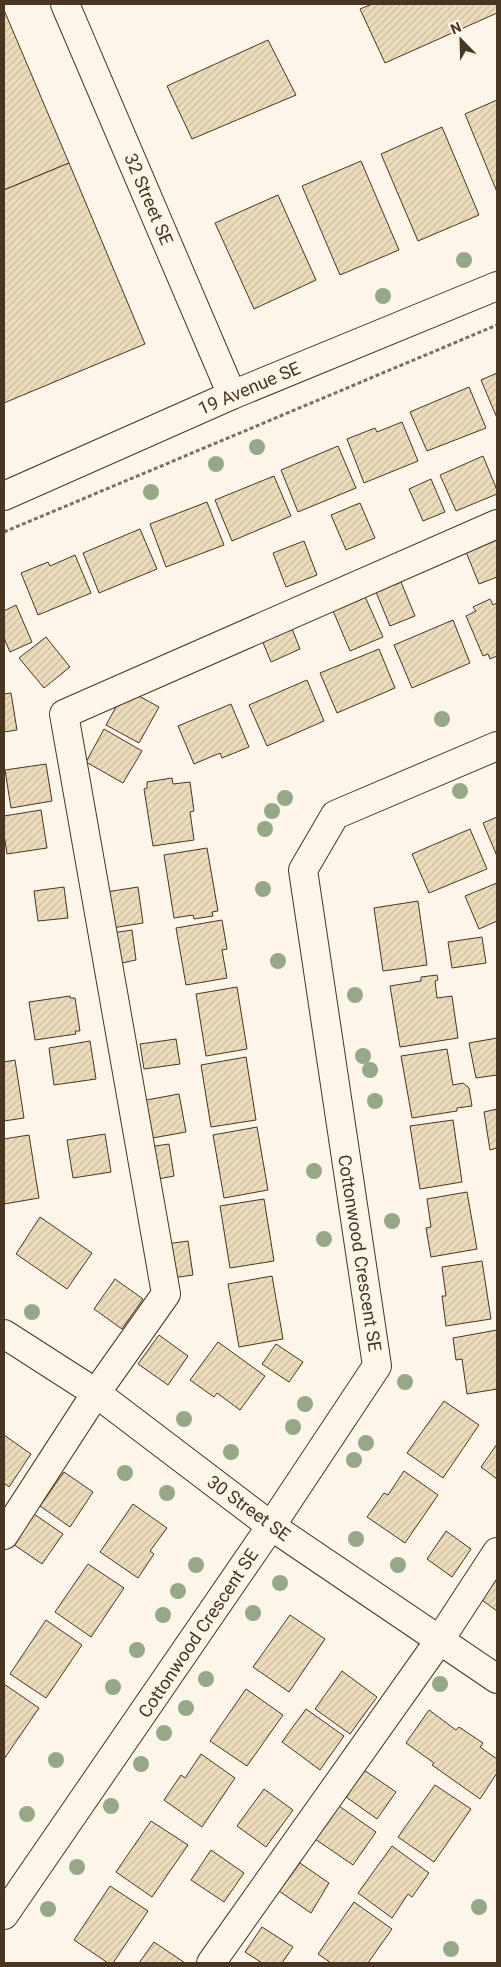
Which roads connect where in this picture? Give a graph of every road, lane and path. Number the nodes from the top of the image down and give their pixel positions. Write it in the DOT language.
graph roads {
  1 [pos="65,4"];
  2 [pos="497,286"];
  3 [pos="497,325"];
  4 [pos="232,395"];
  5 [pos="4,496"];
  6 [pos="497,524"];
  7 [pos="4,532"];
  8 [pos="497,746"];
  9 [pos="4,1334"];
  10 [pos="96,1393"];
  11 [pos="271,1526"];
  12 [pos="4,1535"];
  13 [pos="497,1552"];
  14 [pos="439,1640"];
  15 [pos="497,1679"];
  16 [pos="4,1915"];
  17 [pos="211,1963"];
  1 -- 4 [label="street, 32 Street SE"];
  2 -- 4 [label="street, 19 Avenue SE"];
  3 -- 7 [label="path"];
  4 -- 5 [label="street, 19 Avenue SE"];
  6 -- 10 [label="street"];
  8 -- 11 [label="street, Cottonwood Crescent SE"];
  9 -- 10 [label="street, 30 Street SE"];
  10 -- 11 [label="street, 30 Street SE"];
  10 -- 12 [label="street"];
  11 -- 14 [label="street, 30 Street SE"];
  11 -- 16 [label="street, Cottonwood Crescent SE"];
  13 -- 14 [label="street"];
  14 -- 15 [label="street, 30 Street SE"];
  14 -- 17 [label="street"];
}
